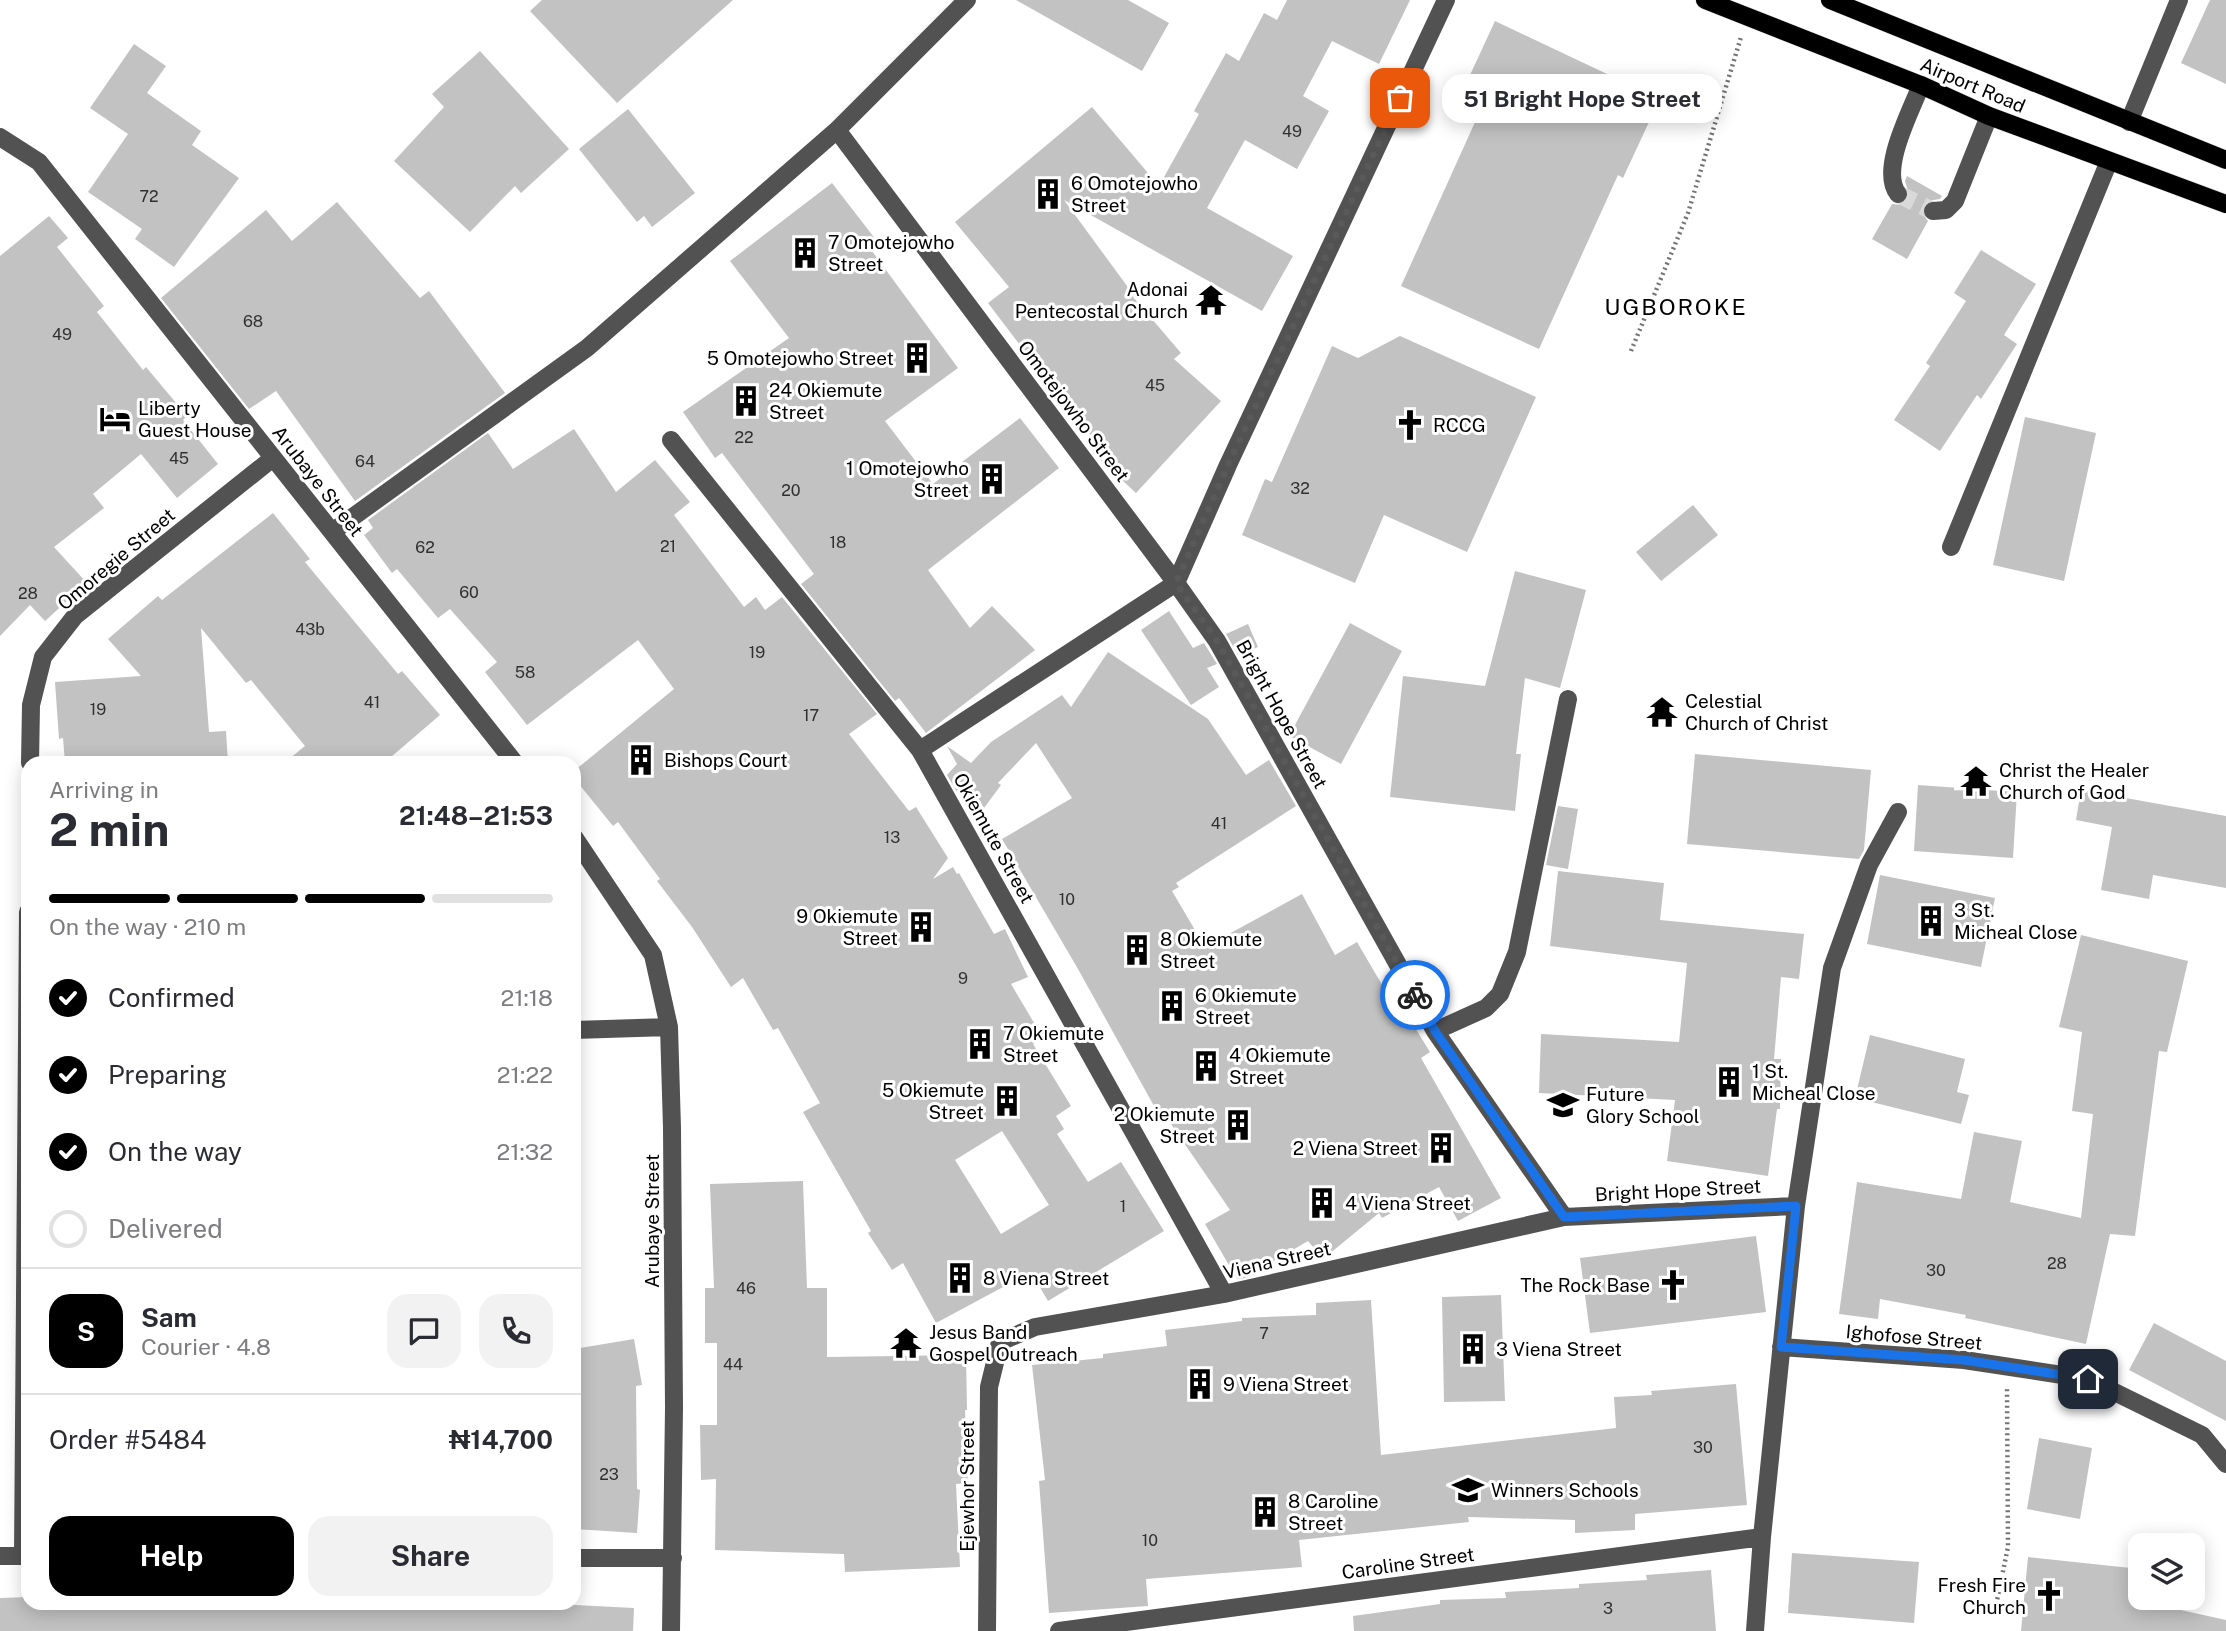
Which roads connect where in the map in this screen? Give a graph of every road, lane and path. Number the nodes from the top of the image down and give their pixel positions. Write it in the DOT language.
graph roads {
  1 [pos="967,0"];
  2 [pos="1446,0"];
  3 [pos="1705,0"];
  4 [pos="1830,0"];
  5 [pos="2179,0"];
  6 [pos="1747,16"];
  7 [pos="1921,85"];
  8 [pos="1989,116"];
  9 [pos="2129,122"];
  10 [pos="837,131"];
  11 [pos="0,137"];
  12 [pos="2226,160"];
  13 [pos="2109,161"];
  14 [pos="1898,194"];
  15 [pos="2226,204"];
  16 [pos="1933,211"];
  17 [pos="1631,351"];
  18 [pos="671,440"];
  19 [pos="273,458"];
  20 [pos="332,532"];
  21 [pos="1951,547"];
  22 [pos="1176,583"];
  23 [pos="1568,699"];
  24 [pos="920,750"];
  25 [pos="30,756"];
  26 [pos="509,756"];
  27 [pos="1898,811"];
  28 [pos="581,847"];
  29 [pos="669,1027"];
  30 [pos="581,1030"];
  31 [pos="1435,1031"];
  32 [pos="1796,1206"];
  33 [pos="1564,1217"];
  34 [pos="1224,1294"];
  35 [pos="1000,1342"];
  36 [pos="1781,1347"];
  37 [pos="2007,1367"];
  38 [pos="2226,1464"];
  39 [pos="1762,1537"];
  40 [pos="0,1556"];
  41 [pos="21,1556"];
  42 [pos="581,1558"];
  43 [pos="673,1558"];
  44 [pos="1995,1610"];
  45 [pos="671,1631"];
  46 [pos="986,1631"];
  47 [pos="1059,1631"];
  48 [pos="1755,1631"];
  1 -- 10 [label="street"];
  2 -- 22 [label="street"];
  3 -- 6 [label="main road, Airport Road"];
  4 -- 9 [label="main road, Airport Road"];
  5 -- 9 [label="street"];
  6 -- 7 [label="main road, Airport Road"];
  6 -- 17 [label="path"];
  7 -- 8 [label="main road, Airport Road"];
  7 -- 14 [label="street"];
  8 -- 13 [label="main road, Airport Road"];
  8 -- 16 [label="street"];
  9 -- 12 [label="main road, Airport Road"];
  10 -- 20 [label="street"];
  10 -- 22 [label="street, Omotejowho Street"];
  11 -- 19 [label="street, Arubaye Street"];
  13 -- 15 [label="main road, Airport Road"];
  13 -- 21 [label="street"];
  18 -- 24 [label="street, Okiemute Street"];
  19 -- 20 [label="street, Arubaye Street"];
  19 -- 25 [label="street, Omoregie Street"];
  20 -- 26 [label="street, Arubaye Street"];
  22 -- 24 [label="street"];
  22 -- 31 [label="street, Bright Hope Street"];
  23 -- 31 [label="street"];
  24 -- 34 [label="street, Okiemute Street"];
  27 -- 32 [label="street"];
  28 -- 29 [label="street, Arubaye Street"];
  29 -- 30 [label="street"];
  29 -- 43 [label="street, Arubaye Street"];
  31 -- 33 [label="street, Bright Hope Street"];
  32 -- 33 [label="street, Bright Hope Street"];
  32 -- 36 [label="street"];
  33 -- 34 [label="street, Viena Street"];
  34 -- 35 [label="street, Viena Street"];
  35 -- 46 [label="street, Ejewhor Street"];
  36 -- 37 [label="street, Ighofose Street"];
  36 -- 39 [label="street"];
  37 -- 38 [label="street, Ighofose Street"];
  37 -- 44 [label="path"];
  39 -- 47 [label="street, Caroline Street"];
  39 -- 48 [label="street"];
  40 -- 41 [label="street"];
  42 -- 43 [label="street"];
  43 -- 45 [label="street, Arubaye Street"];
}
